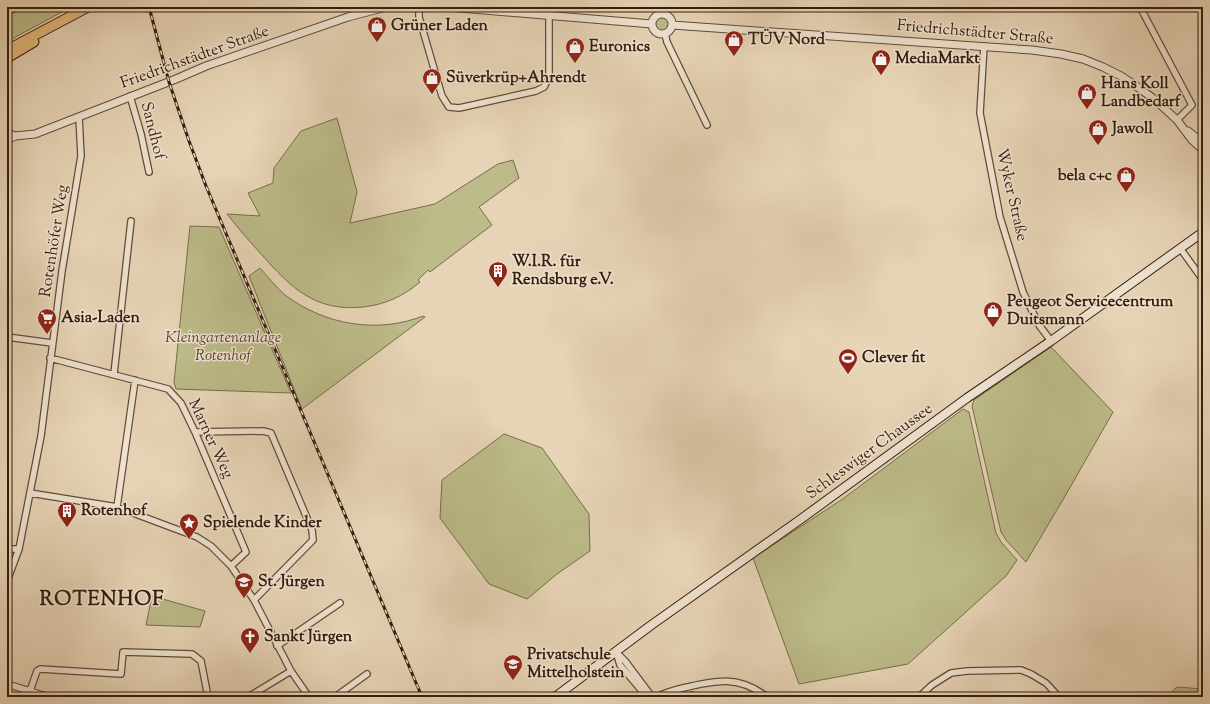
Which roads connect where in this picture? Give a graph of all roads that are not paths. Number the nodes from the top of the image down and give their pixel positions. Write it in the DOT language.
graph roads {
  1 [pos="88,7"];
  2 [pos="386,7"];
  3 [pos="419,7"];
  4 [pos="448,7"];
  5 [pos="1140,7"];
  6 [pos="659,10"];
  7 [pos="549,16"];
  8 [pos="652,24"];
  9 [pos="672,25"];
  10 [pos="665,34"];
  11 [pos="984,46"];
  12 [pos="9,53"];
  13 [pos="130,96"];
  14 [pos="79,117"];
  15 [pos="1179,123"];
  16 [pos="707,125"];
  17 [pos="7,133"];
  18 [pos="15,136"];
  19 [pos="7,140"];
  20 [pos="1203,143"];
  21 [pos="1203,150"];
  22 [pos="149,172"];
  23 [pos="131,221"];
  24 [pos="1203,232"];
  25 [pos="1180,248"];
  26 [pos="1203,280"];
  27 [pos="7,337"];
  28 [pos="1050,341"];
  29 [pos="52,343"];
  30 [pos="50,358"];
  31 [pos="114,374"];
  32 [pos="135,380"];
  33 [pos="194,432"];
  34 [pos="30,493"];
  35 [pos="117,507"];
  36 [pos="7,549"];
  37 [pos="19,549"];
  38 [pos="231,566"];
  39 [pos="7,581"];
  40 [pos="254,600"];
  41 [pos="340,604"];
  42 [pos="277,646"];
  43 [pos="616,652"];
  44 [pos="291,671"];
  45 [pos="367,674"];
  46 [pos="7,684"];
  47 [pos="30,691"];
  48 [pos="49,697"];
  49 [pos="208,697"];
  50 [pos="248,697"];
  51 [pos="309,697"];
  52 [pos="335,697"];
  53 [pos="555,697"];
  54 [pos="647,697"];
  55 [pos="652,697"];
  56 [pos="657,697"];
  57 [pos="767,697"];
  58 [pos="920,697"];
  59 [pos="1058,697"];
  1 -- 12 [label="main road"];
  2 -- 13 [label="street, Friedrichstädter Straße"];
  3 -- 7 [label="street"];
  4 -- 7 [label="street"];
  5 -- 15 [label="street"];
  6 -- 8 [label="street"];
  6 -- 9 [label="street"];
  7 -- 8 [label="street"];
  8 -- 10 [label="street"];
  9 -- 10 [label="street"];
  9 -- 11 [label="street, Friedrichstädter Straße"];
  10 -- 16 [label="street"];
  11 -- 15 [label="street, Friedrichstädter Straße"];
  11 -- 28 [label="street, Wyker Straße"];
  13 -- 14 [label="street, Friedrichstädter Straße"];
  13 -- 22 [label="street, Sandhof"];
  14 -- 18 [label="street, Friedrichstädter Straße"];
  14 -- 29 [label="street, Rotenhöfer Weg"];
  15 -- 20 [label="street, Friedrichstädter Straße"];
  15 -- 21 [label="street, Friedrichstädter Straße"];
  17 -- 18 [label="street, Friedrichstädter Straße"];
  18 -- 19 [label="street, Friedrichstädter Straße"];
  23 -- 31 [label="street"];
  24 -- 25 [label="main road, Schleswiger Chaussee"];
  25 -- 26 [label="street"];
  25 -- 28 [label="main road, Schleswiger Chaussee"];
  27 -- 29 [label="street"];
  28 -- 43 [label="main road, Schleswiger Chaussee"];
  29 -- 30 [label="street, Rotenhöfer Weg"];
  30 -- 31 [label="street, Marner Weg"];
  30 -- 34 [label="street, Rotenhöfer Weg"];
  31 -- 32 [label="street, Marner Weg"];
  32 -- 33 [label="street, Marner Weg"];
  32 -- 35 [label="street"];
  33 -- 38 [label="street, Marner Weg"];
  33 -- 40 [label="street"];
  34 -- 35 [label="street"];
  34 -- 37 [label="street, Rotenhöfer Weg"];
  35 -- 38 [label="street"];
  36 -- 37 [label="street"];
  37 -- 39 [label="street, Rotenhöfer Weg"];
  38 -- 40 [label="street"];
  40 -- 42 [label="street"];
  41 -- 42 [label="street"];
  42 -- 44 [label="street"];
  43 -- 53 [label="main road, Schleswiger Chaussee"];
  43 -- 54 [label="street"];
  43 -- 55 [label="street"];
  44 -- 50 [label="street"];
  44 -- 51 [label="street"];
  45 -- 52 [label="street"];
  46 -- 47 [label="street"];
  47 -- 48 [label="street"];
  47 -- 49 [label="street"];
  56 -- 57 [label="street"];
  58 -- 59 [label="street"];
}
